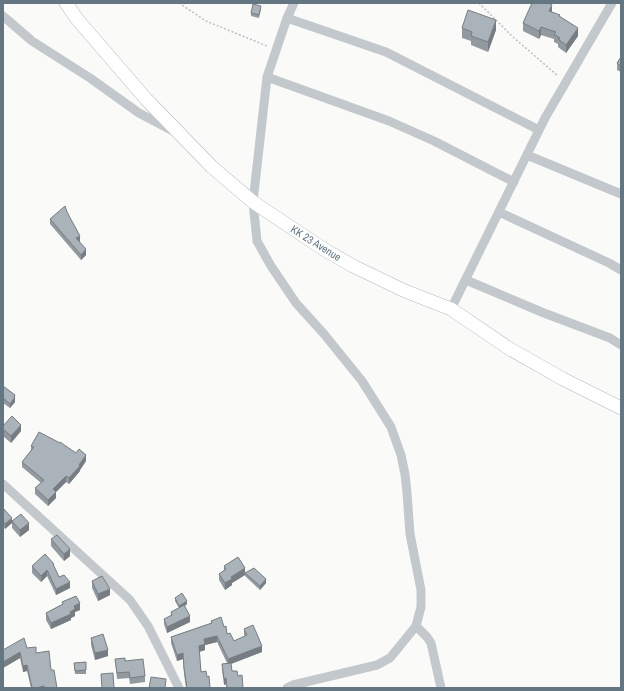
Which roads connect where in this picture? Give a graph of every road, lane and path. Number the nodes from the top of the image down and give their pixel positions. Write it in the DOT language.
graph roads {
  1 [pos="66,3"];
  2 [pos="179,3"];
  3 [pos="294,3"];
  4 [pos="479,3"];
  5 [pos="612,3"];
  6 [pos="3,16"];
  7 [pos="288,18"];
  8 [pos="277,49"];
  9 [pos="267,77"];
  10 [pos="566,82"];
  11 [pos="539,130"];
  12 [pos="183,137"];
  13 [pos="527,155"];
  14 [pos="514,182"];
  15 [pos="621,194"];
  16 [pos="254,202"];
  17 [pos="499,212"];
  18 [pos="621,270"];
  19 [pos="466,280"];
  20 [pos="451,309"];
  21 [pos="621,345"];
  22 [pos="621,408"];
  23 [pos="3,484"];
  24 [pos="416,626"];
  25 [pos="179,688"];
  26 [pos="287,688"];
  27 [pos="441,688"];
  1 -- 12 [label="main road, KK 23 Avenue"];
  2 -- 8 [label="path"];
  3 -- 7 [label="street"];
  4 -- 10 [label="path"];
  5 -- 10 [label="street"];
  6 -- 12 [label="street"];
  7 -- 8 [label="street"];
  7 -- 11 [label="street"];
  8 -- 9 [label="street"];
  9 -- 14 [label="street"];
  9 -- 16 [label="street"];
  10 -- 11 [label="street"];
  11 -- 13 [label="street"];
  12 -- 16 [label="main road, KK 23 Avenue"];
  13 -- 14 [label="street"];
  13 -- 15 [label="street"];
  14 -- 17 [label="street"];
  16 -- 20 [label="main road, KK 23 Avenue"];
  16 -- 24 [label="street"];
  17 -- 18 [label="street"];
  17 -- 19 [label="street"];
  19 -- 20 [label="street"];
  19 -- 21 [label="street"];
  20 -- 22 [label="main road, KK 23 Avenue"];
  23 -- 25 [label="street"];
  24 -- 26 [label="street"];
  24 -- 27 [label="street"];
}
